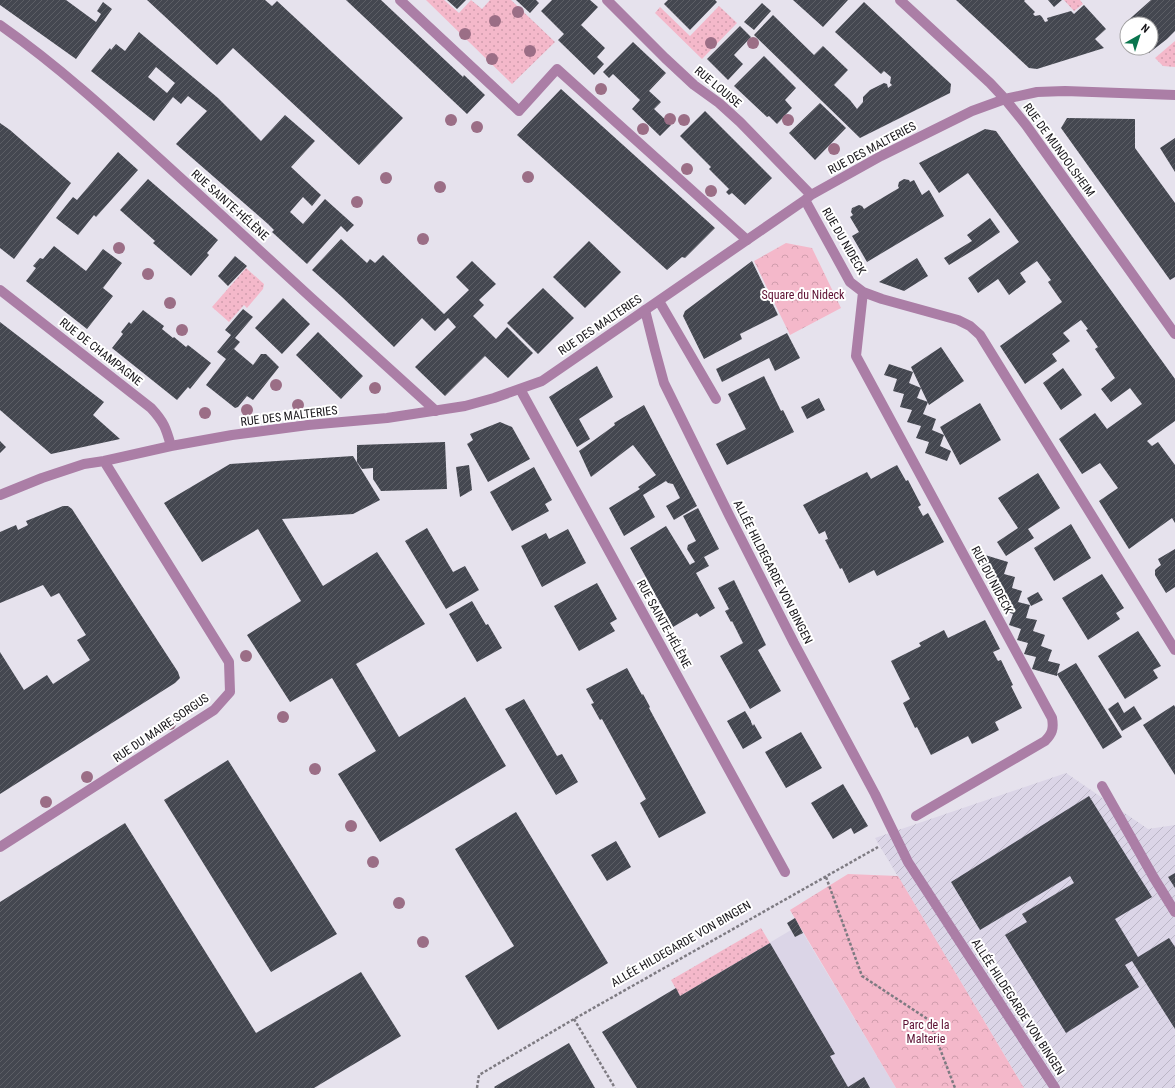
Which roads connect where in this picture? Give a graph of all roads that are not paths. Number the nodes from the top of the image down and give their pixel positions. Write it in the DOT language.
graph roads {
  1 [pos="400,0"];
  2 [pos="607,0"];
  3 [pos="900,0"];
  4 [pos="0,25"];
  5 [pos="1175,95"];
  6 [pos="1005,99"];
  7 [pos="808,198"];
  8 [pos="747,240"];
  9 [pos="0,290"];
  10 [pos="863,292"];
  11 [pos="659,301"];
  12 [pos="645,310"];
  13 [pos="1175,334"];
  14 [pos="520,389"];
  15 [pos="716,399"];
  16 [pos="436,411"];
  17 [pos="171,446"];
  18 [pos="104,460"];
  19 [pos="0,495"];
  20 [pos="1175,650"];
  21 [pos="1102,786"];
  22 [pos="916,816"];
  23 [pos="0,847"];
  24 [pos="785,872"];
  25 [pos="1175,912"];
  26 [pos="1055,1088"];
  1 -- 8 [label="street"];
  2 -- 7 [label="street, RUE LOUISE"];
  3 -- 6 [label="street, RUE DE MUNDOLSHEIM"];
  4 -- 16 [label="street, RUE SAINTE-HÉLÈNE"];
  5 -- 6 [label="street, RUE DES MALTERIES"];
  6 -- 7 [label="street, RUE DES MALTERIES"];
  6 -- 13 [label="street, RUE DE MUNDOLSHEIM"];
  7 -- 8 [label="street, RUE DES MALTERIES"];
  7 -- 10 [label="street, RUE DU NIDECK"];
  8 -- 11 [label="street, RUE DES MALTERIES"];
  9 -- 17 [label="street, RUE DE CHAMPAGNE"];
  10 -- 20 [label="street, RUE DU NIDECK"];
  10 -- 22 [label="street, RUE DU NIDECK"];
  11 -- 12 [label="street, RUE DES MALTERIES"];
  11 -- 15 [label="street"];
  12 -- 14 [label="street, RUE DES MALTERIES"];
  12 -- 26 [label="street, ALLÉE HILDEGARDE VON BINGEN"];
  14 -- 16 [label="street, RUE DES MALTERIES"];
  14 -- 24 [label="street, RUE SAINTE-HÉLÈNE"];
  16 -- 17 [label="street, RUE DES MALTERIES"];
  17 -- 18 [label="street, RUE DES MALTERIES"];
  18 -- 19 [label="street, RUE DES MALTERIES"];
  18 -- 23 [label="street, RUE DU MAIRE SORGUS"];
  21 -- 25 [label="street"];
}
